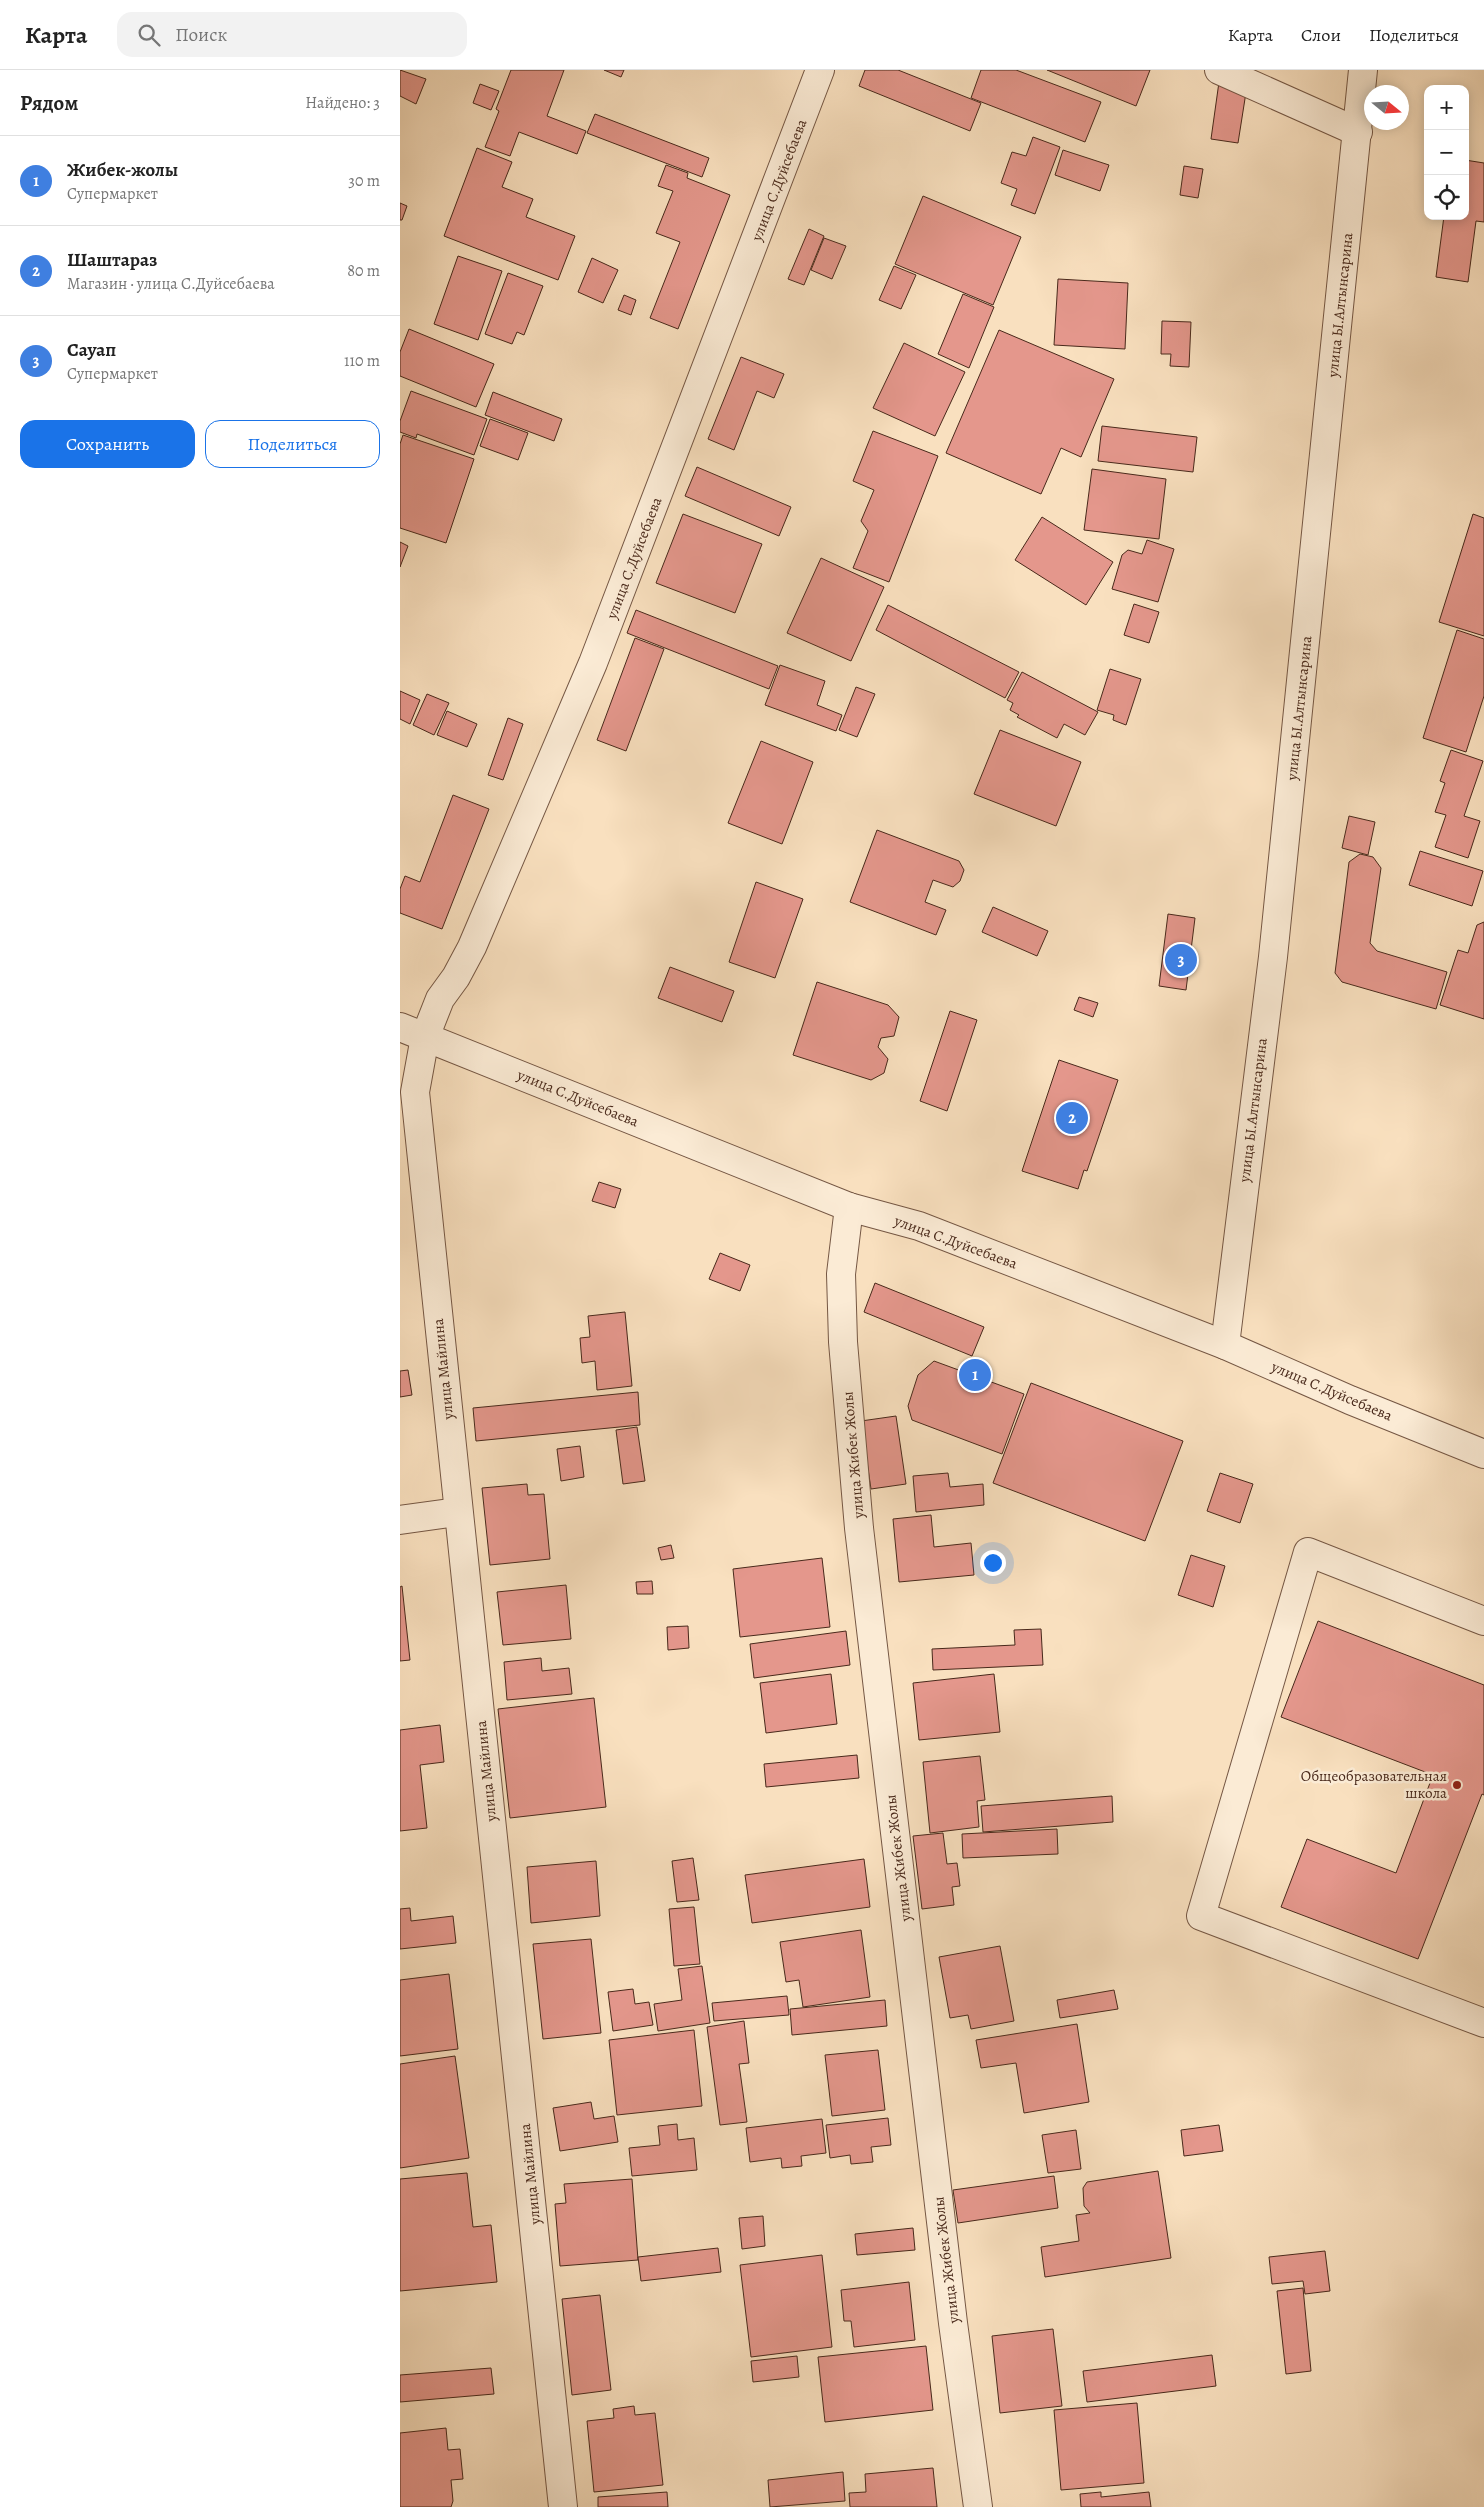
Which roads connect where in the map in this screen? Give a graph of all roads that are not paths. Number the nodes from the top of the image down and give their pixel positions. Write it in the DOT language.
graph roads {
  1 [pos="820,70"];
  2 [pos="1219,70"];
  3 [pos="1363,70"];
  4 [pos="1358,132"];
  5 [pos="400,1027"];
  6 [pos="425,1037"];
  7 [pos="849,1207"];
  8 [pos="1225,1345"];
  9 [pos="1484,1454"];
  10 [pos="457,1512"];
  11 [pos="400,1520"];
  12 [pos="1484,1621"];
  13 [pos="1484,2023"];
  14 [pos="563,2507"];
  15 [pos="978,2507"];
  1 -- 6 [label="street, улица С.Дуйсебаева"];
  2 -- 4 [label="street"];
  3 -- 4 [label="street, улица Ы.Алтынсарина"];
  4 -- 8 [label="street, улица Ы.Алтынсарина"];
  5 -- 6 [label="street, улица С.Дуйсебаева"];
  6 -- 7 [label="street, улица С.Дуйсебаева"];
  6 -- 10 [label="street, улица Майлина"];
  7 -- 8 [label="street, улица С.Дуйсебаева"];
  7 -- 15 [label="street, улица Жибек Жолы"];
  8 -- 9 [label="street, улица С.Дуйсебаева"];
  10 -- 11 [label="street"];
  10 -- 14 [label="street, улица Майлина"];
  12 -- 13 [label="street"];
}
